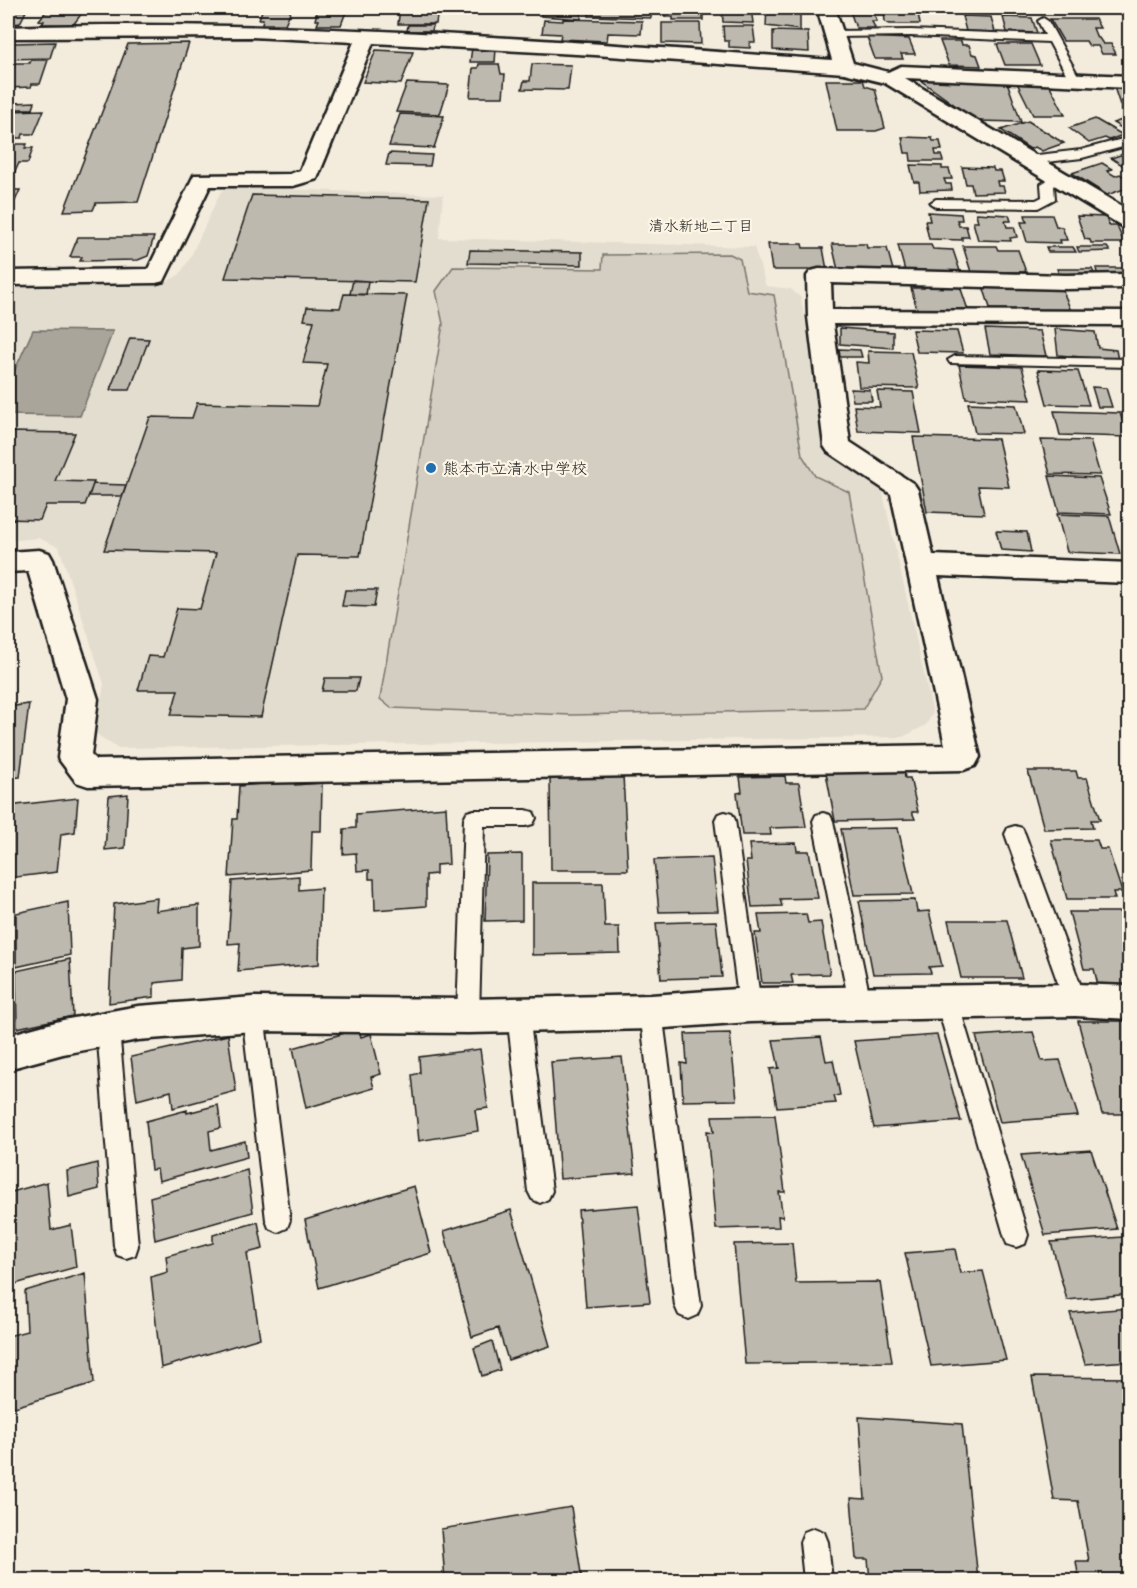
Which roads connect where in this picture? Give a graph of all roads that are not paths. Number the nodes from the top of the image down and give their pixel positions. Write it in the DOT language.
graph roads {
  1 [pos="826,8"];
  2 [pos="1120,8"];
  3 [pos="1130,18"];
  4 [pos="1042,21"];
  5 [pos="8,32"];
  6 [pos="834,34"];
  7 [pos="366,36"];
  8 [pos="1052,39"];
  9 [pos="844,67"];
  10 [pos="892,79"];
  11 [pos="1074,79"];
  12 [pos="1130,82"];
  13 [pos="1130,141"];
  14 [pos="1029,159"];
  15 [pos="1058,178"];
  16 [pos="936,202"];
  17 [pos="1130,221"];
  18 [pos="8,278"];
  19 [pos="1130,281"];
  20 [pos="820,317"];
  21 [pos="1130,318"];
  22 [pos="955,360"];
  23 [pos="1130,363"];
  24 [pos="8,562"];
  25 [pos="922,565"];
  26 [pos="1130,573"];
  27 [pos="526,818"];
  28 [pos="725,820"];
  29 [pos="824,821"];
  30 [pos="1015,834"];
  31 [pos="1075,1000"];
  32 [pos="947,1002"];
  33 [pos="860,1003"];
  34 [pos="1130,1003"];
  35 [pos="750,1005"];
  36 [pos="651,1012"];
  37 [pos="253,1014"];
  38 [pos="518,1015"];
  39 [pos="468,1016"];
  40 [pos="108,1029"];
  41 [pos="8,1052"];
  42 [pos="540,1191"];
  43 [pos="278,1220"];
  44 [pos="1016,1234"];
  45 [pos="126,1246"];
  46 [pos="687,1306"];
  47 [pos="814,1542"];
  48 [pos="818,1581"];
  1 -- 6 [label="street"];
  2 -- 3 [label="lane"];
  4 -- 8 [label="lane"];
  5 -- 7 [label="street"];
  6 -- 8 [label="lane"];
  6 -- 9 [label="street"];
  7 -- 9 [label="street"];
  7 -- 18 [label="street"];
  8 -- 11 [label="lane"];
  9 -- 10 [label="street"];
  10 -- 11 [label="street"];
  10 -- 14 [label="street"];
  11 -- 12 [label="street"];
  13 -- 14 [label="lane"];
  14 -- 15 [label="street"];
  15 -- 16 [label="lane"];
  15 -- 17 [label="street"];
  19 -- 20 [label="street"];
  20 -- 21 [label="street"];
  20 -- 25 [label="street"];
  22 -- 23 [label="lane"];
  24 -- 25 [label="street"];
  25 -- 26 [label="street"];
  27 -- 39 [label="lane"];
  28 -- 35 [label="lane"];
  29 -- 33 [label="lane"];
  30 -- 31 [label="lane"];
  31 -- 32 [label="street"];
  31 -- 34 [label="street"];
  32 -- 33 [label="street"];
  32 -- 44 [label="lane"];
  33 -- 35 [label="street"];
  35 -- 36 [label="street"];
  36 -- 38 [label="street"];
  36 -- 46 [label="lane"];
  37 -- 39 [label="street"];
  37 -- 40 [label="street"];
  37 -- 43 [label="lane"];
  38 -- 39 [label="street"];
  38 -- 42 [label="lane"];
  40 -- 41 [label="street"];
  40 -- 45 [label="lane"];
  47 -- 48 [label="lane"];
}
